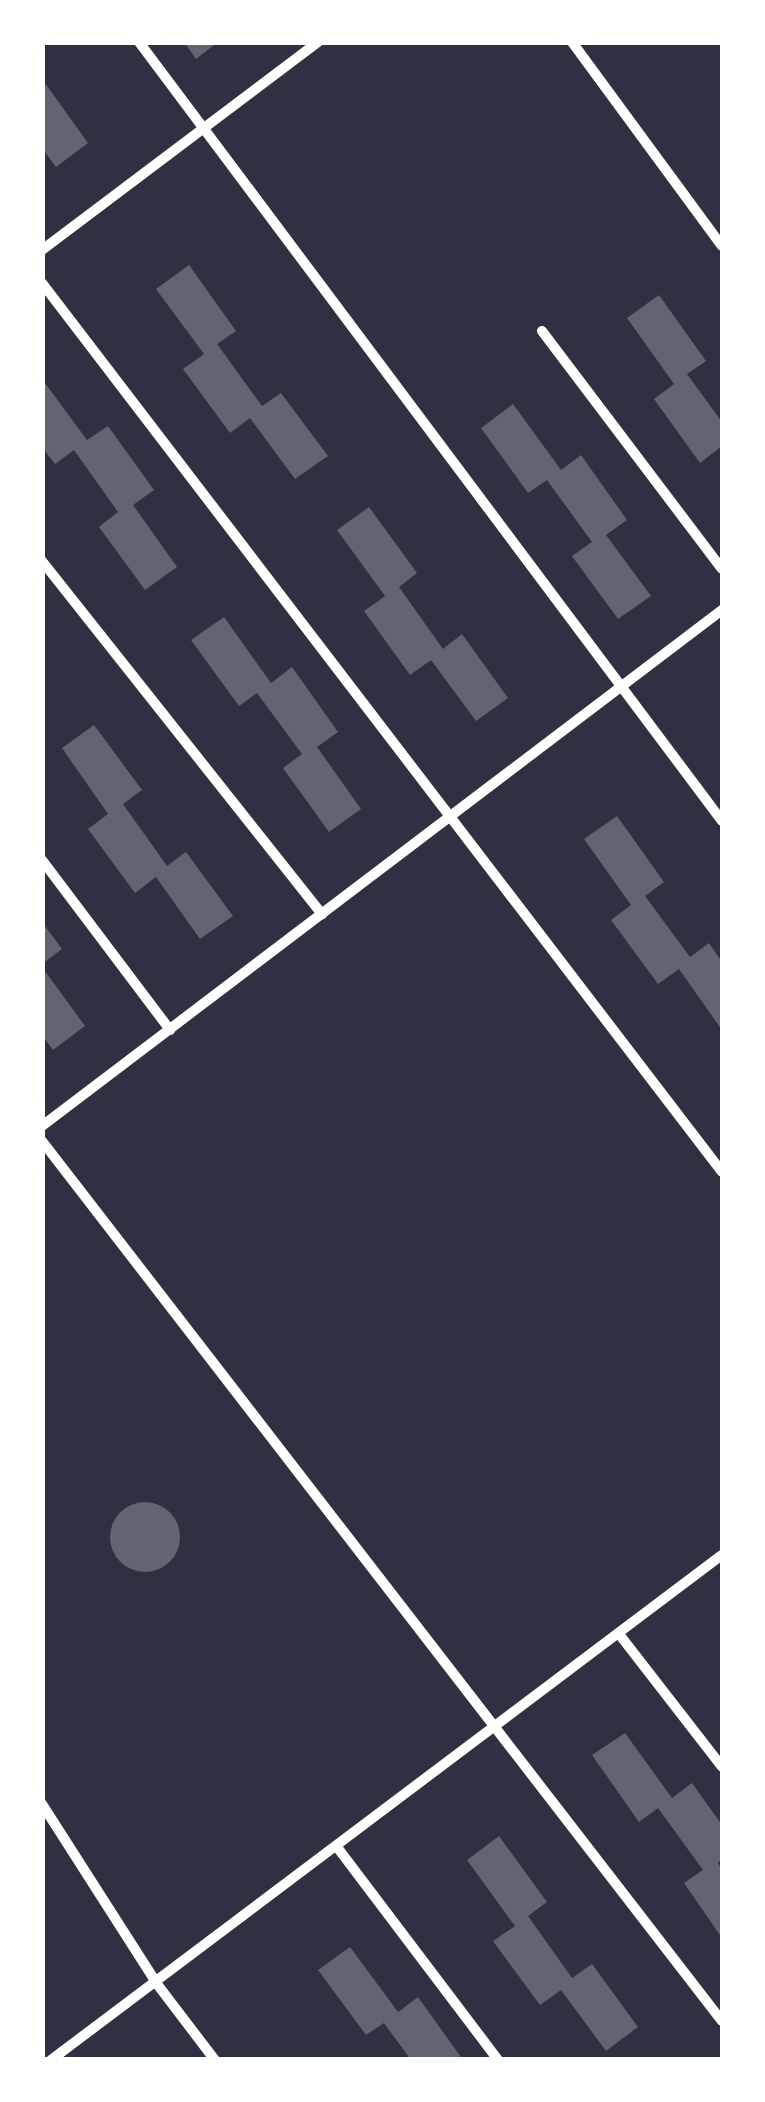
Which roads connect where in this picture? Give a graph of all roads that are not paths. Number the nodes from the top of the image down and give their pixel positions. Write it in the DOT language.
graph roads {
  1 [pos="138,42"];
  2 [pos="572,42"];
  3 [pos="316,43"];
  4 [pos="204,129"];
  5 [pos="722,246"];
  6 [pos="42,250"];
  7 [pos="42,283"];
  8 [pos="542,332"];
  9 [pos="42,561"];
  10 [pos="722,569"];
  11 [pos="722,610"];
  12 [pos="622,687"];
  13 [pos="451,817"];
  14 [pos="722,822"];
  15 [pos="42,860"];
  16 [pos="322,914"];
  17 [pos="170,1030"];
  18 [pos="42,1126"];
  19 [pos="42,1141"];
  20 [pos="722,1172"];
  21 [pos="722,1555"];
  22 [pos="618,1634"];
  23 [pos="496,1728"];
  24 [pos="722,1767"];
  25 [pos="42,1804"];
  26 [pos="337,1847"];
  27 [pos="156,1984"];
  28 [pos="722,2021"];
  29 [pos="51,2060"];
  30 [pos="216,2060"];
  31 [pos="498,2060"];
  1 -- 4 [label="street"];
  2 -- 5 [label="street"];
  3 -- 4 [label="street"];
  4 -- 6 [label="street"];
  4 -- 12 [label="street"];
  7 -- 13 [label="street"];
  8 -- 10 [label="street"];
  9 -- 16 [label="street"];
  11 -- 12 [label="street"];
  12 -- 13 [label="street"];
  12 -- 14 [label="street"];
  13 -- 16 [label="street"];
  13 -- 20 [label="street"];
  15 -- 17 [label="street"];
  16 -- 17 [label="street"];
  17 -- 18 [label="street"];
  19 -- 23 [label="street"];
  21 -- 22 [label="street"];
  22 -- 23 [label="street"];
  22 -- 24 [label="street"];
  23 -- 26 [label="street"];
  23 -- 28 [label="street"];
  25 -- 27 [label="street"];
  26 -- 27 [label="street"];
  26 -- 31 [label="street"];
  27 -- 29 [label="street"];
  27 -- 30 [label="street"];
}
